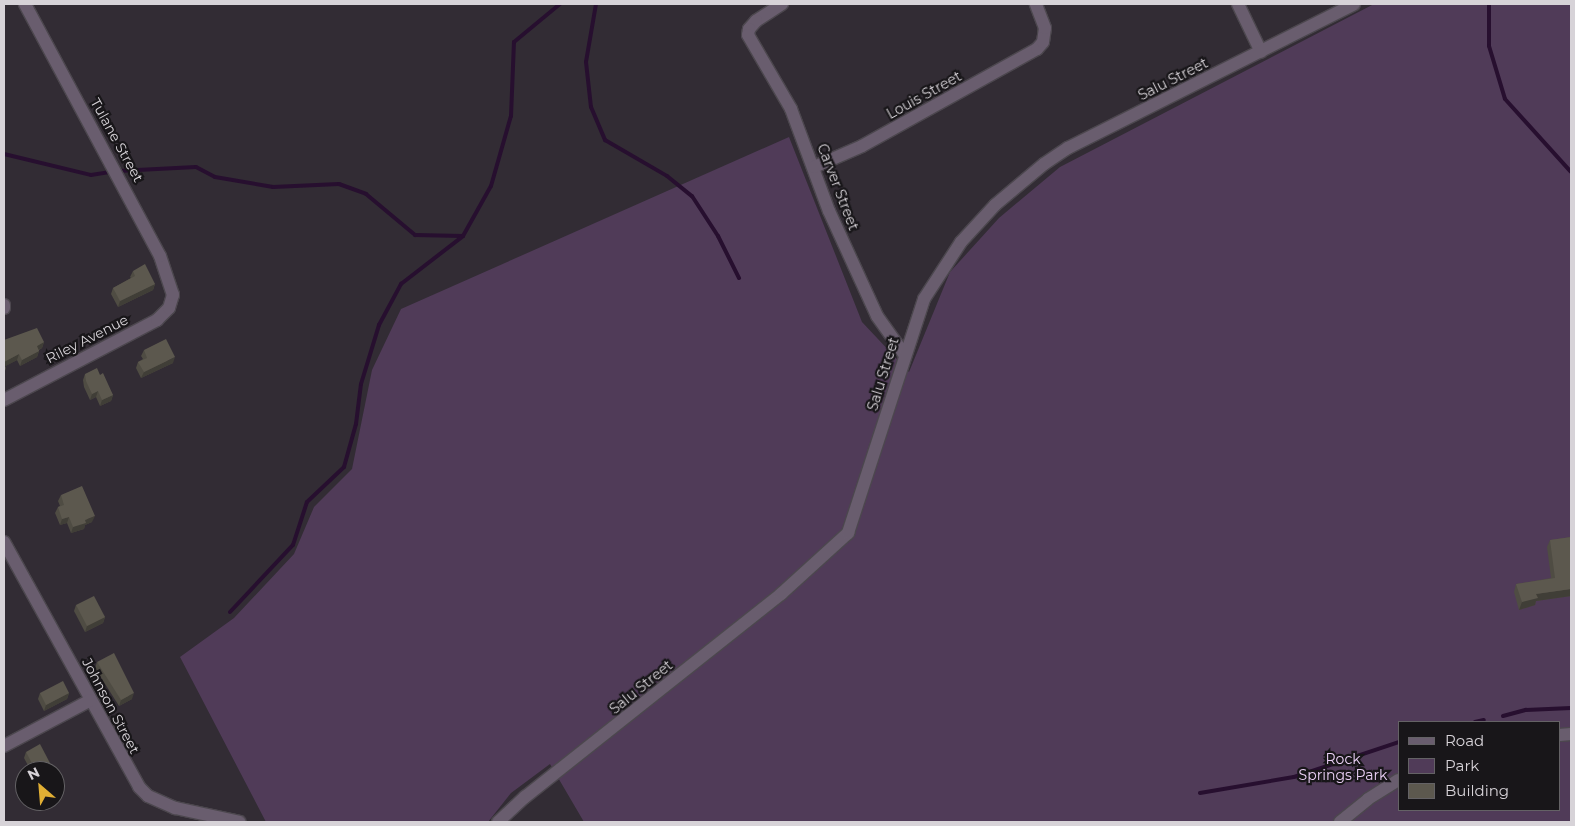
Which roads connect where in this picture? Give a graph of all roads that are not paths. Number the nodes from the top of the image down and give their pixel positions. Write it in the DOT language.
graph roads {
  1 [pos="25,4"];
  2 [pos="782,4"];
  3 [pos="1036,4"];
  4 [pos="1238,4"];
  5 [pos="1354,4"];
  6 [pos="1261,52"];
  7 [pos="814,167"];
  8 [pos="173,295"];
  9 [pos="904,354"];
  10 [pos="4,400"];
  11 [pos="4,542"];
  12 [pos="91,700"];
  13 [pos="4,746"];
  14 [pos="1398,781"];
  15 [pos="240,822"];
  16 [pos="499,822"];
  17 [pos="1340,822"];
  1 -- 8 [label="street, Tulane Street"];
  2 -- 7 [label="street, Carver Street"];
  3 -- 7 [label="street, Louis Street"];
  4 -- 6 [label="street"];
  5 -- 6 [label="street, Salu Street"];
  6 -- 9 [label="street, Salu Street"];
  7 -- 9 [label="street, Carver Street"];
  8 -- 10 [label="street, Riley Avenue"];
  9 -- 16 [label="street, Salu Street"];
  11 -- 12 [label="street, Johnson Street"];
  12 -- 13 [label="street"];
  12 -- 15 [label="street, Johnson Street"];
  14 -- 17 [label="street"];
}
